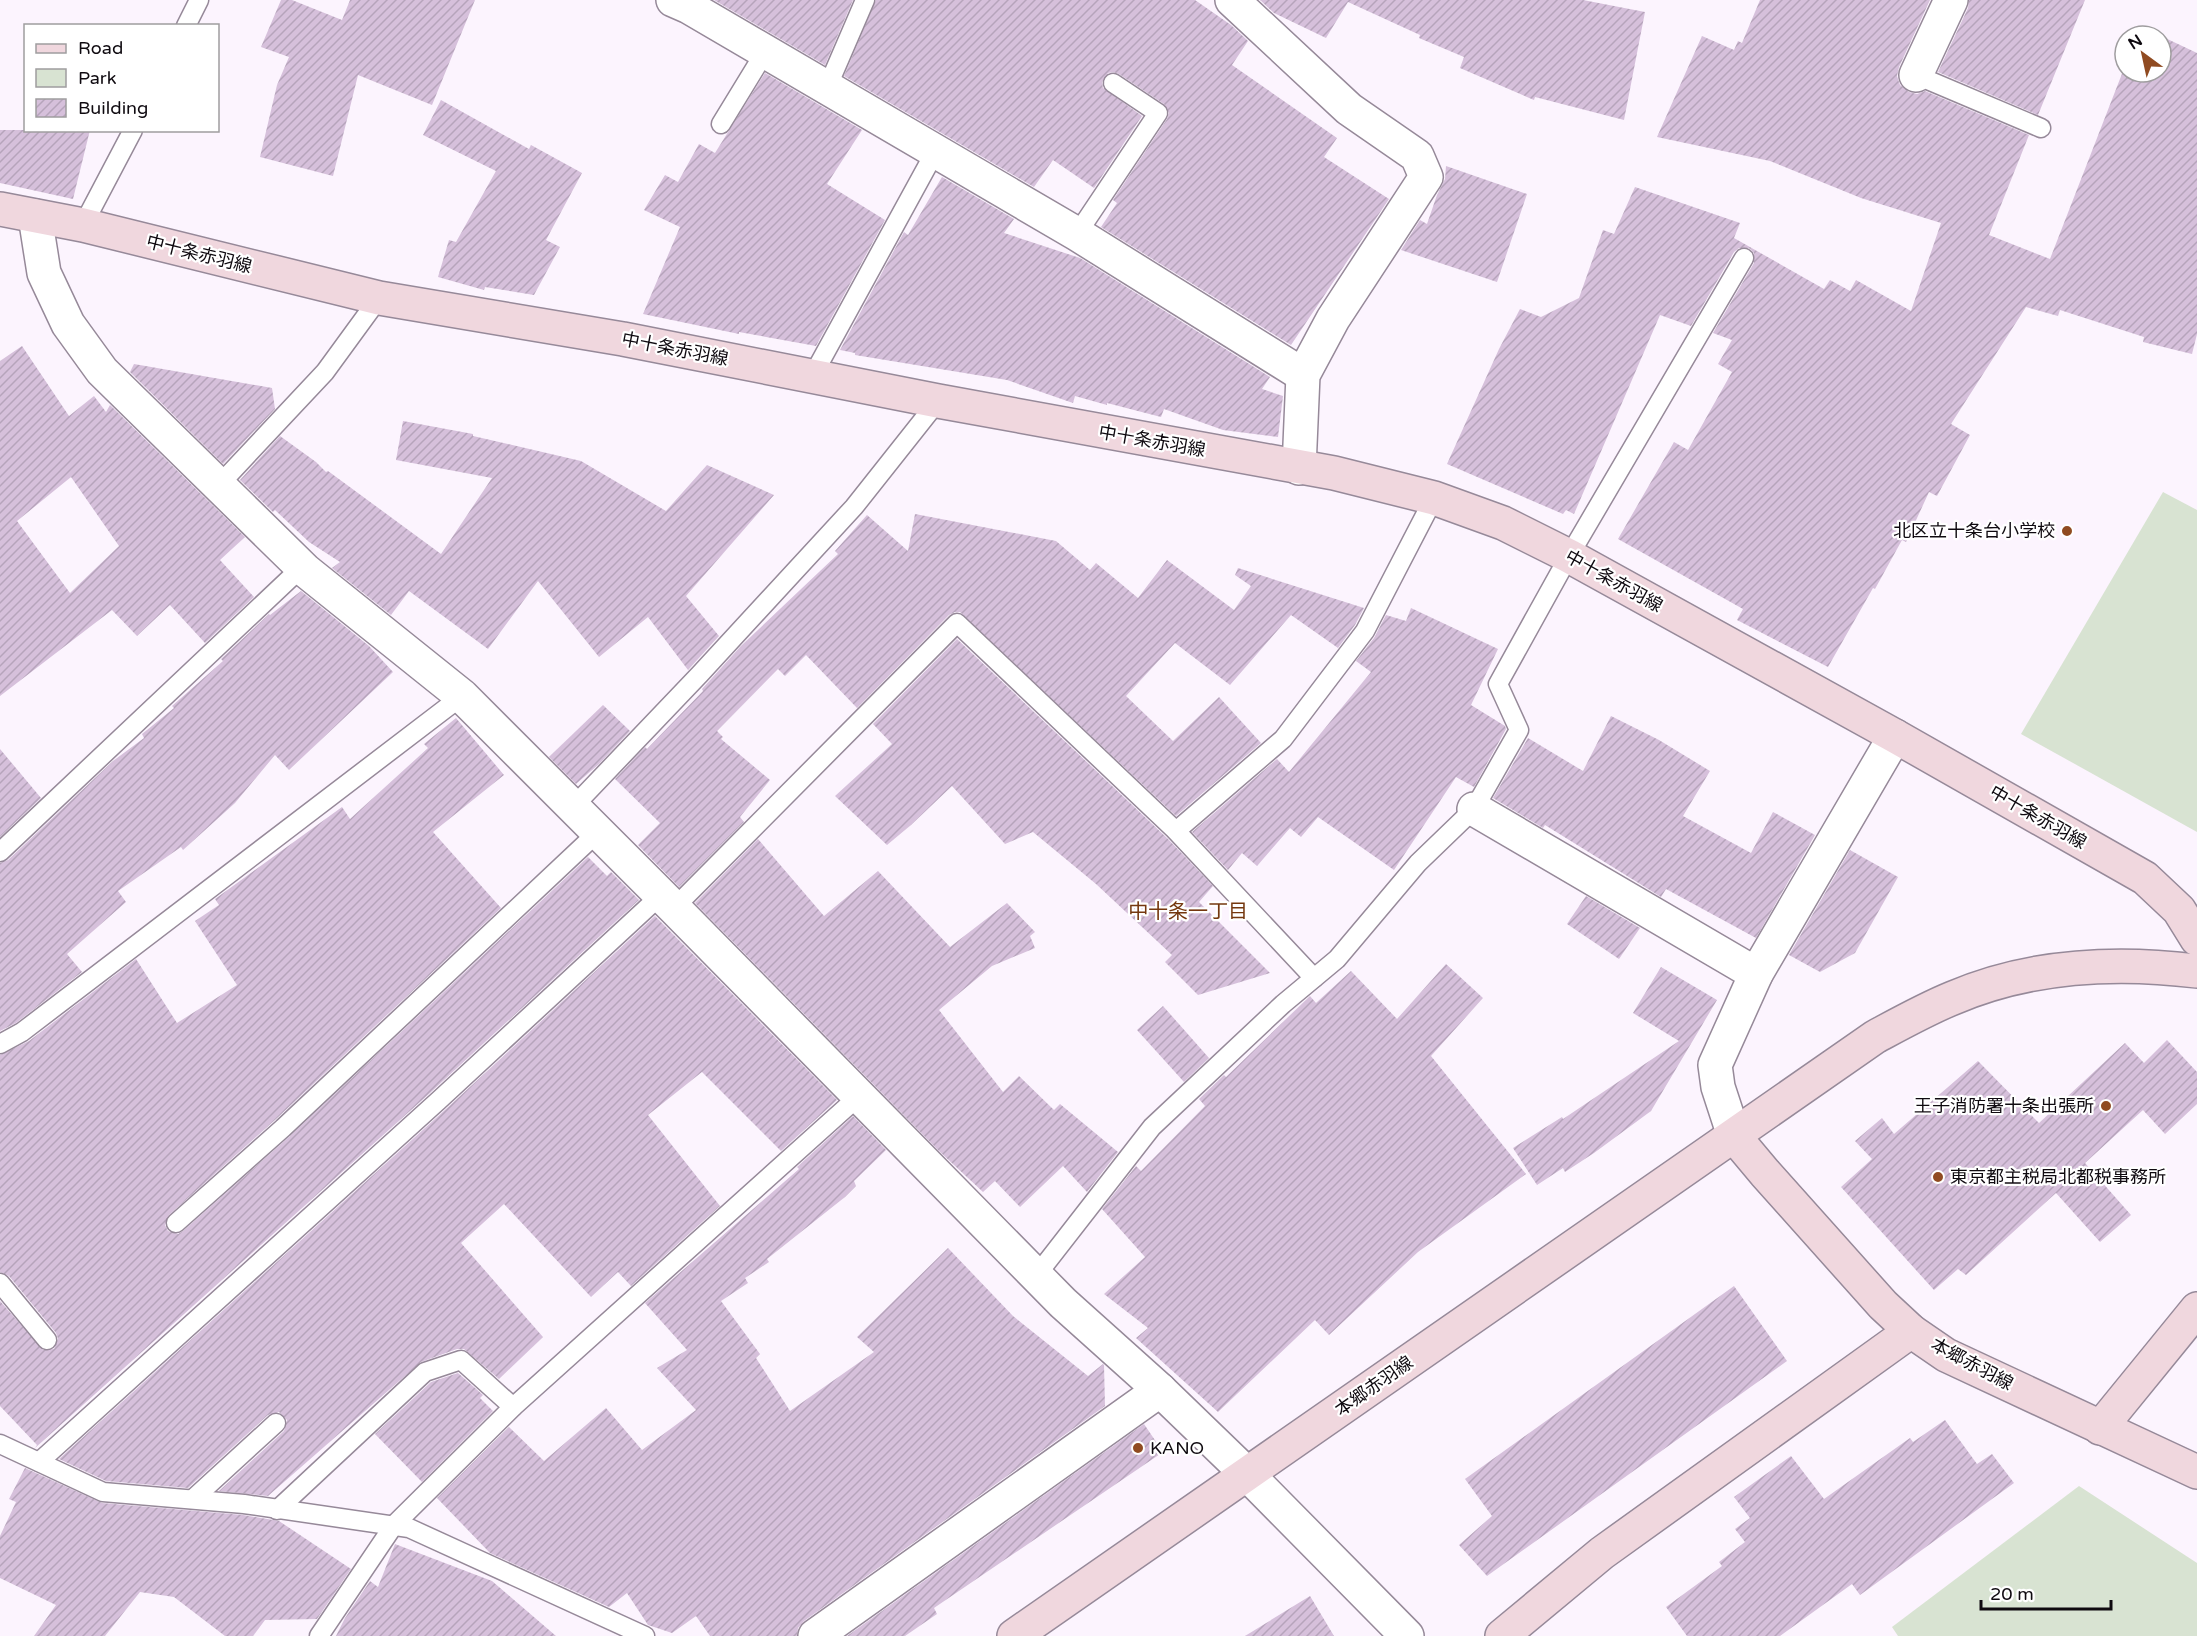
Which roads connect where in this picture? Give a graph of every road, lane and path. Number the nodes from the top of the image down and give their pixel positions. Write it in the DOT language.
graph roads {
  1 [pos="199,0"];
  2 [pos="673,0"];
  3 [pos="865,0"];
  4 [pos="1232,0"];
  5 [pos="1951,0"];
  6 [pos="187,24"];
  7 [pos="765,52"];
  8 [pos="1916,75"];
  9 [pos="1113,83"];
  10 [pos="826,88"];
  11 [pos="721,124"];
  12 [pos="2041,128"];
  13 [pos="132,132"];
  14 [pos="935,152"];
  15 [pos="0,209"];
  16 [pos="35,216"];
  17 [pos="83,225"];
  18 [pos="1077,234"];
  19 [pos="1744,258"];
  20 [pos="379,298"];
  21 [pos="813,375"];
  22 [pos="1303,375"];
  23 [pos="938,401"];
  24 [pos="1299,468"];
  25 [pos="219,485"];
  26 [pos="1434,498"];
  27 [pos="1569,556"];
  28 [pos="302,567"];
  29 [pos="462,696"];
  30 [pos="1894,736"];
  31 [pos="573,807"];
  32 [pos="1474,809"];
  33 [pos="1176,831"];
  34 [pos="598,832"];
  35 [pos="0,852"];
  36 [pos="668,902"];
  37 [pos="2197,939"];
  38 [pos="2197,971"];
  39 [pos="1756,974"];
  40 [pos="1314,978"];
  41 [pos="0,1044"];
  42 [pos="859,1096"];
  43 [pos="1734,1136"];
  44 [pos="176,1223"];
  45 [pos="1036,1276"];
  46 [pos="0,1283"];
  47 [pos="2197,1309"];
  48 [pos="1911,1331"];
  49 [pos="47,1340"];
  50 [pos="1160,1390"];
  51 [pos="513,1407"];
  52 [pos="276,1423"];
  53 [pos="2100,1428"];
  54 [pos="0,1444"];
  55 [pos="39,1462"];
  56 [pos="2197,1472"];
  57 [pos="1247,1474"];
  58 [pos="194,1498"];
  59 [pos="277,1510"];
  60 [pos="394,1525"];
  61 [pos="319,1636"];
  62 [pos="645,1636"];
  63 [pos="815,1636"];
  64 [pos="1014,1636"];
  65 [pos="1407,1636"];
  66 [pos="1502,1636"];
  1 -- 6 [label="lane"];
  2 -- 7 [label="street"];
  3 -- 10 [label="lane"];
  4 -- 22 [label="street"];
  5 -- 8 [label="street"];
  7 -- 10 [label="street"];
  7 -- 11 [label="lane"];
  8 -- 12 [label="lane"];
  9 -- 18 [label="lane"];
  10 -- 14 [label="street"];
  13 -- 17 [label="lane"];
  14 -- 18 [label="street"];
  14 -- 21 [label="lane"];
  15 -- 16 [label="main road, 中十条赤羽線"];
  16 -- 17 [label="main road, 中十条赤羽線"];
  16 -- 25 [label="street"];
  17 -- 20 [label="main road, 中十条赤羽線"];
  18 -- 22 [label="street"];
  19 -- 27 [label="lane"];
  20 -- 21 [label="main road, 中十条赤羽線"];
  20 -- 25 [label="lane"];
  21 -- 23 [label="main road, 中十条赤羽線"];
  22 -- 24 [label="street"];
  23 -- 24 [label="main road, 中十条赤羽線"];
  23 -- 31 [label="lane"];
  24 -- 26 [label="main road, 中十条赤羽線"];
  25 -- 28 [label="street"];
  26 -- 27 [label="main road, 中十条赤羽線"];
  26 -- 33 [label="lane"];
  27 -- 30 [label="main road, 中十条赤羽線"];
  27 -- 32 [label="lane"];
  28 -- 29 [label="street"];
  28 -- 35 [label="lane"];
  29 -- 31 [label="street"];
  29 -- 41 [label="lane"];
  30 -- 37 [label="main road, 中十条赤羽線"];
  30 -- 39 [label="street"];
  31 -- 34 [label="street"];
  32 -- 39 [label="street"];
  32 -- 40 [label="lane"];
  33 -- 36 [label="lane"];
  33 -- 40 [label="lane"];
  34 -- 36 [label="street"];
  34 -- 44 [label="lane"];
  36 -- 42 [label="street"];
  36 -- 55 [label="lane"];
  38 -- 43 [label="main road, 本郷赤羽線"];
  39 -- 43 [label="street"];
  40 -- 45 [label="lane"];
  42 -- 45 [label="street"];
  42 -- 51 [label="lane"];
  43 -- 48 [label="main road, 本郷赤羽線"];
  43 -- 57 [label="main road, 本郷赤羽線"];
  45 -- 50 [label="street"];
  46 -- 49 [label="lane"];
  47 -- 53 [label="main road"];
  48 -- 53 [label="main road, 本郷赤羽線"];
  48 -- 66 [label="main road"];
  50 -- 57 [label="street"];
  50 -- 63 [label="street"];
  51 -- 59 [label="lane"];
  51 -- 60 [label="lane"];
  52 -- 58 [label="lane"];
  53 -- 56 [label="main road, 本郷赤羽線"];
  54 -- 55 [label="lane"];
  55 -- 58 [label="lane"];
  57 -- 64 [label="main road, 本郷赤羽線"];
  57 -- 65 [label="street"];
  58 -- 59 [label="lane"];
  59 -- 60 [label="lane"];
  60 -- 61 [label="lane"];
  60 -- 62 [label="lane"];
}
